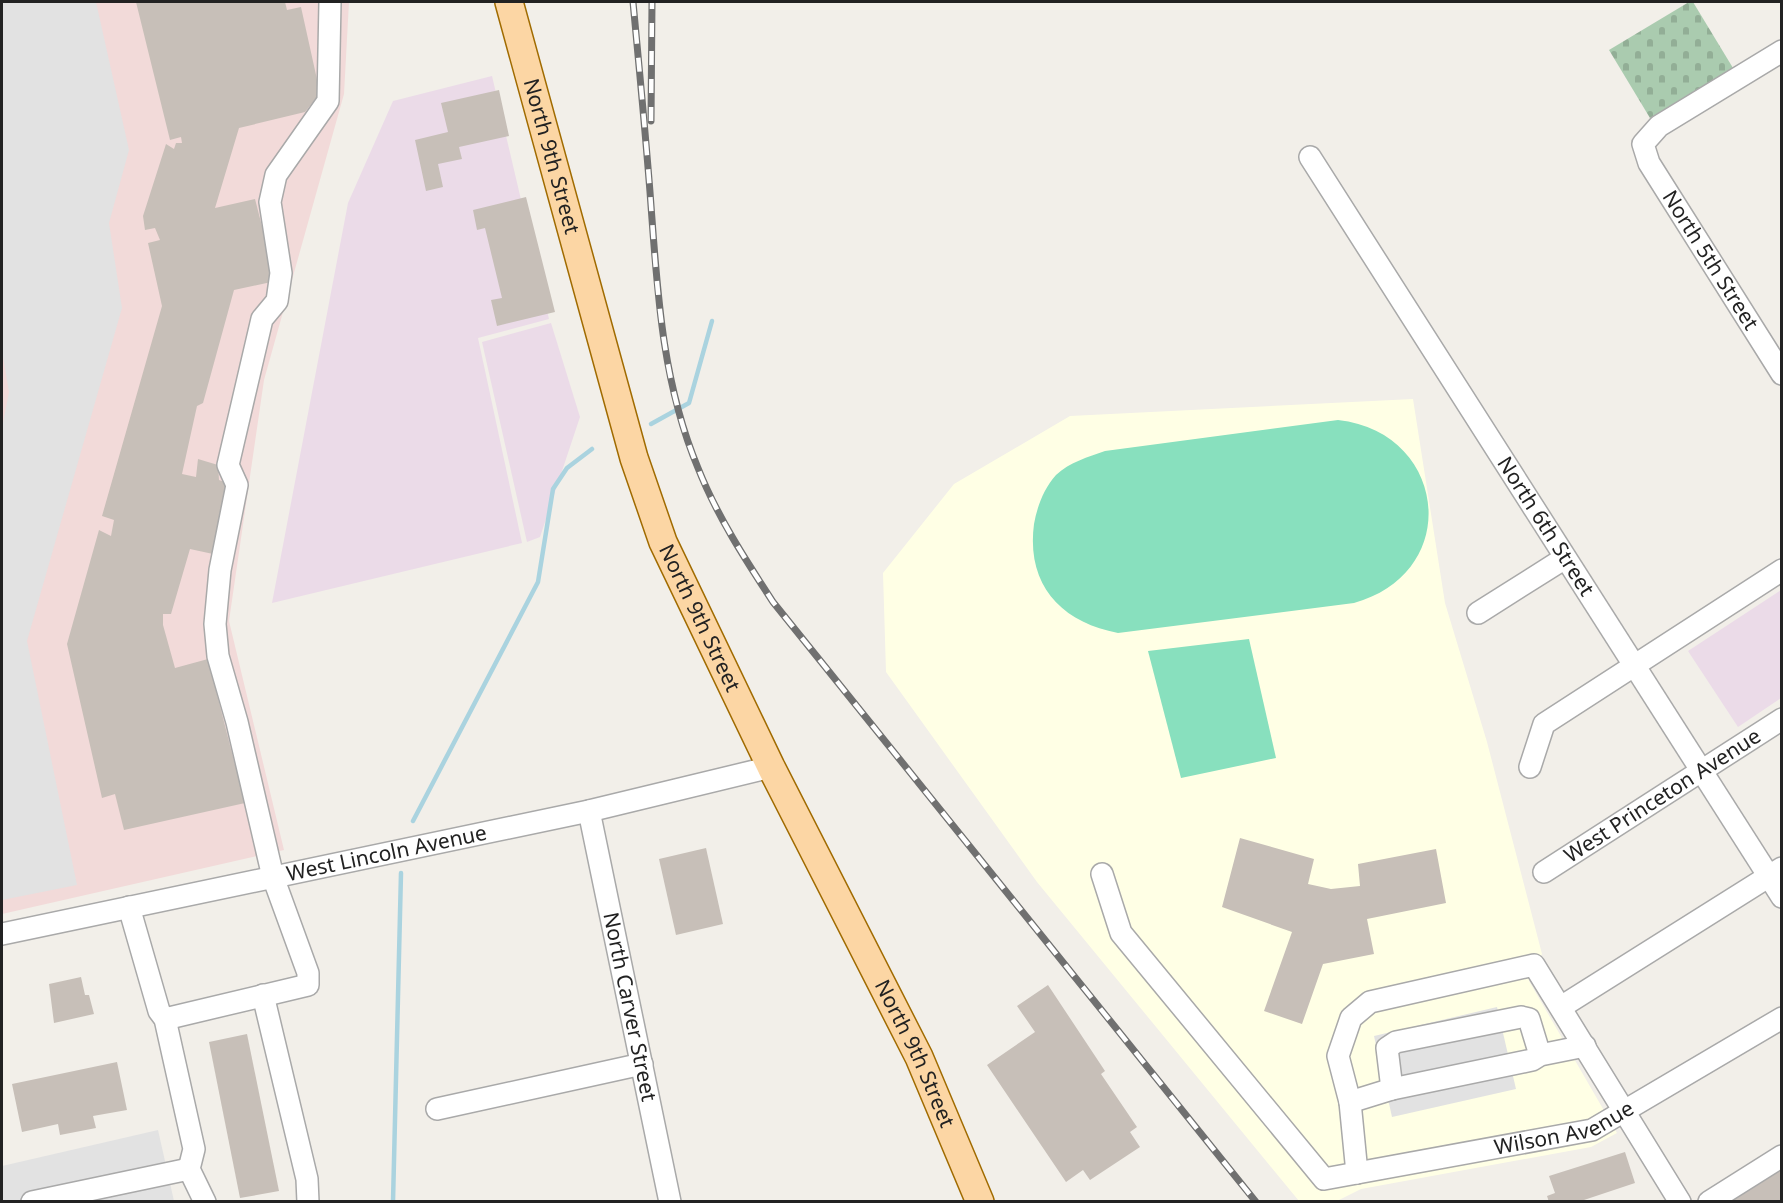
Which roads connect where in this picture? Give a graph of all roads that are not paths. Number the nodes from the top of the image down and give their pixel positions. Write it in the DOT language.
graph roads {
  1 [pos="330,2"];
  2 [pos="508,2"];
  3 [pos="1782,51"];
  4 [pos="1310,157"];
  5 [pos="1782,374"];
  6 [pos="1565,558"];
  7 [pos="1782,570"];
  8 [pos="1478,613"];
  9 [pos="1635,664"];
  10 [pos="1782,718"];
  11 [pos="771,767"];
  12 [pos="1530,767"];
  13 [pos="1702,769"];
  14 [pos="589,811"];
  15 [pos="1544,872"];
  16 [pos="1775,872"];
  17 [pos="1102,874"];
  18 [pos="273,877"];
  19 [pos="1782,897"];
  20 [pos="129,907"];
  21 [pos="2,934"];
  22 [pos="263,995"];
  23 [pos="1561,1007"];
  24 [pos="1782,1018"];
  25 [pos="165,1019"];
  26 [pos="1585,1046"];
  27 [pos="1540,1055"];
  28 [pos="642,1064"];
  29 [pos="1392,1089"];
  30 [pos="1350,1102"];
  31 [pos="437,1109"];
  32 [pos="1626,1112"];
  33 [pos="1782,1156"];
  34 [pos="189,1169"];
  35 [pos="1356,1173"];
  36 [pos="32,1202"];
  37 [pos="205,1202"];
  38 [pos="308,1202"];
  39 [pos="669,1202"];
  40 [pos="980,1202"];
  41 [pos="1680,1202"];
  42 [pos="1709,1202"];
  1 -- 18 [label="street"];
  2 -- 11 [label="main road, North 9th Street"];
  3 -- 5 [label="street, North 5th Street"];
  4 -- 6 [label="street, North 6th Street"];
  6 -- 8 [label="street"];
  6 -- 9 [label="street, North 6th Street"];
  7 -- 9 [label="street"];
  9 -- 12 [label="street"];
  9 -- 13 [label="street, North 6th Street"];
  10 -- 13 [label="street, West Princeton Avenue"];
  11 -- 14 [label="street, West Lincoln Avenue"];
  11 -- 40 [label="main road, North 9th Street"];
  13 -- 15 [label="street, West Princeton Avenue"];
  13 -- 16 [label="street, North 6th Street"];
  14 -- 18 [label="street, West Lincoln Avenue"];
  14 -- 28 [label="street, North Carver Street"];
  16 -- 19 [label="street, North 6th Street"];
  16 -- 23 [label="street"];
  17 -- 35 [label="street, Wilson Avenue"];
  18 -- 20 [label="street, West Lincoln Avenue"];
  18 -- 22 [label="street"];
  20 -- 21 [label="street, West Lincoln Avenue"];
  20 -- 25 [label="street"];
  22 -- 25 [label="street"];
  22 -- 38 [label="street"];
  23 -- 26 [label="street"];
  23 -- 30 [label="street"];
  24 -- 32 [label="street, Wilson Avenue"];
  25 -- 34 [label="street"];
  26 -- 27 [label="street"];
  26 -- 32 [label="street"];
  27 -- 29 [label="street"];
  27 -- 29 [label="street"];
  28 -- 31 [label="street"];
  28 -- 39 [label="street, North Carver Street"];
  29 -- 30 [label="street"];
  30 -- 35 [label="street"];
  32 -- 35 [label="street, Wilson Avenue"];
  32 -- 41 [label="street"];
  33 -- 42 [label="street"];
  34 -- 36 [label="street"];
  34 -- 37 [label="street"];
}
